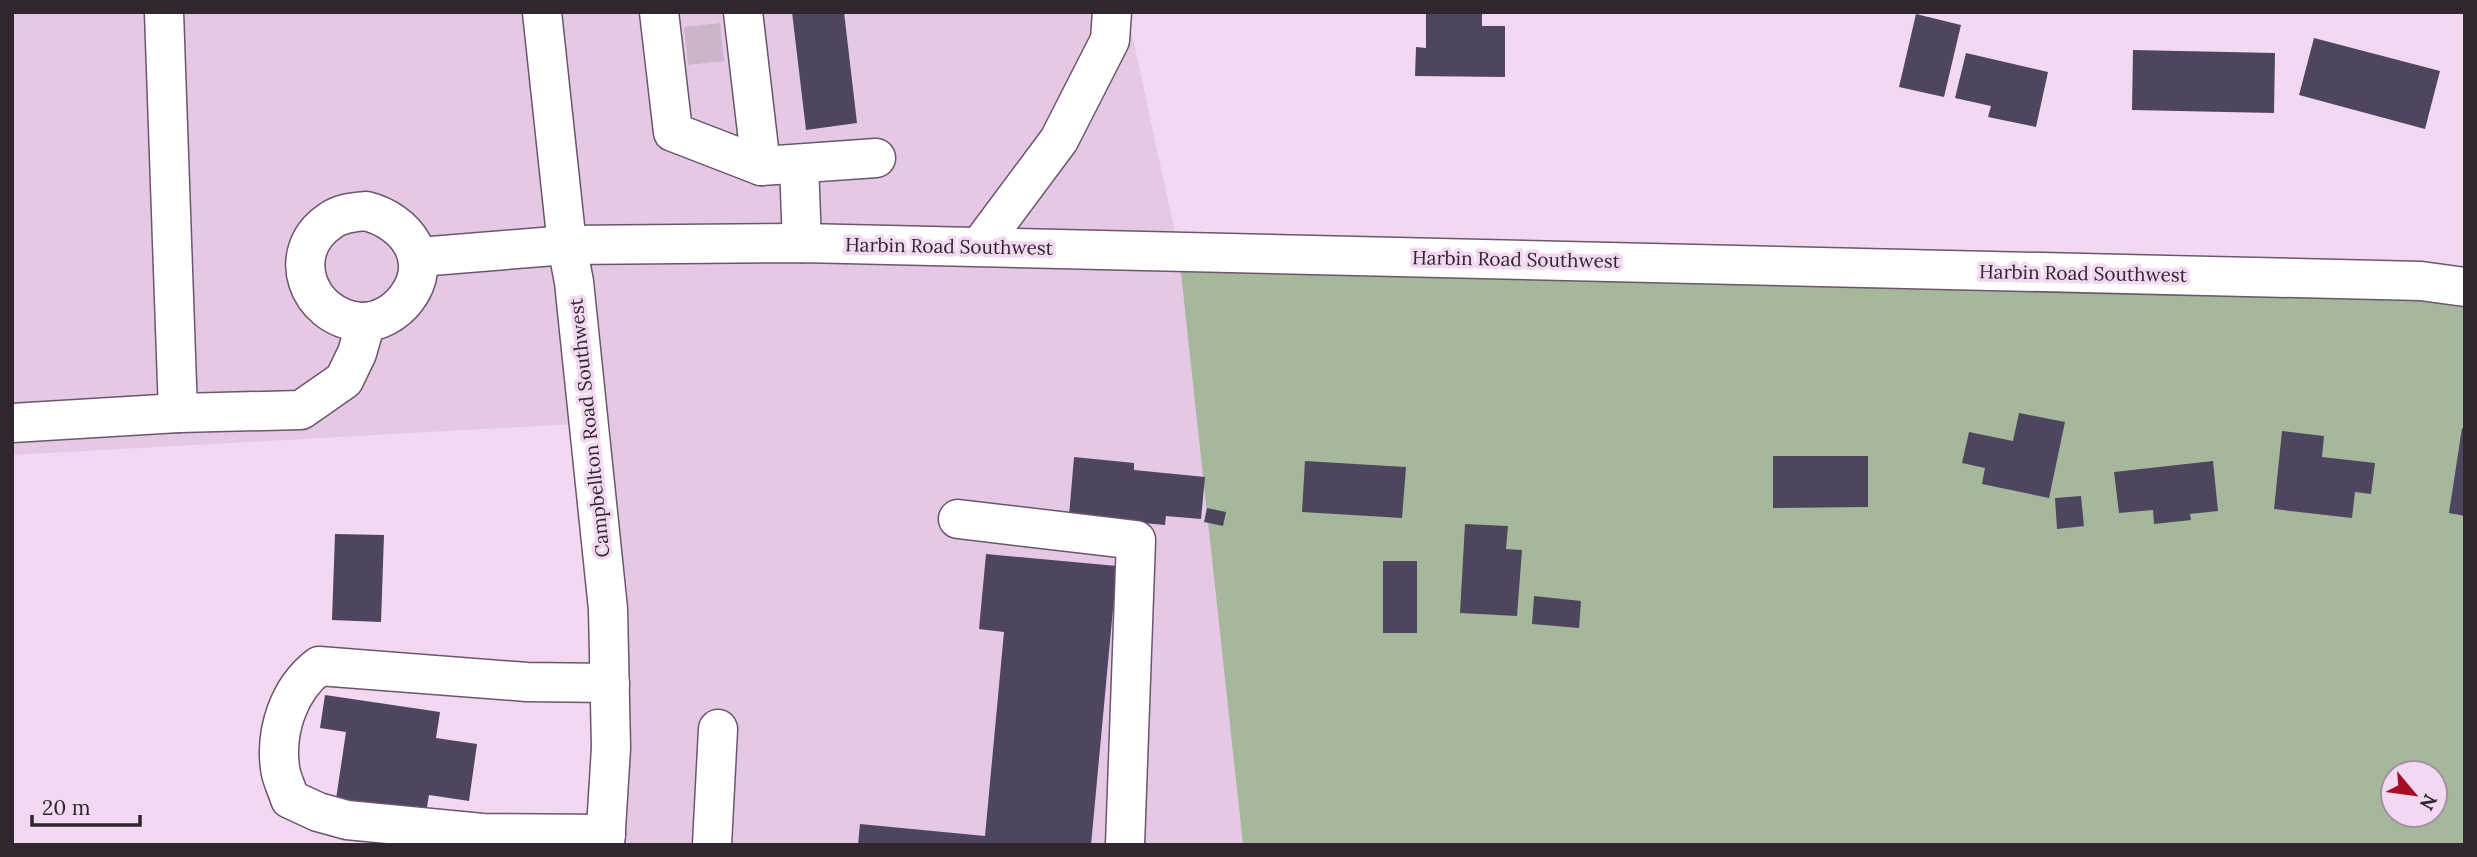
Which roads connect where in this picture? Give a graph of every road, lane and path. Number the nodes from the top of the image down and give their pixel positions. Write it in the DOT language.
graph roads {
  1 [pos="164,12"];
  2 [pos="542,12"];
  3 [pos="1112,12"];
  4 [pos="703,34"];
  5 [pos="876,158"];
  6 [pos="799,165"];
  7 [pos="761,166"];
  8 [pos="802,243"];
  9 [pos="567,244"];
  10 [pos="980,246"];
  11 [pos="419,257"];
  12 [pos="2465,287"];
  13 [pos="366,322"];
  14 [pos="178,413"];
  15 [pos="12,423"];
  16 [pos="958,519"];
  17 [pos="610,684"];
  18 [pos="718,729"];
  19 [pos="605,840"];
  20 [pos="712,845"];
  21 [pos="1125,845"];
  1 -- 14 [label="street"];
  2 -- 9 [label="street, Campbellton Road Southwest"];
  3 -- 10 [label="street"];
  4 -- 7 [label="street"];
  4 -- 7 [label="street"];
  5 -- 6 [label="street"];
  6 -- 7 [label="street"];
  6 -- 8 [label="street"];
  8 -- 9 [label="street, Harbin Road Southwest"];
  8 -- 10 [label="street, Harbin Road Southwest"];
  9 -- 11 [label="street, Harbin Road Southwest"];
  9 -- 17 [label="street, Campbellton Road Southwest"];
  10 -- 12 [label="street, Harbin Road Southwest"];
  11 -- 13 [label="street"];
  11 -- 13 [label="street"];
  13 -- 14 [label="street"];
  14 -- 15 [label="street"];
  16 -- 21 [label="street"];
  17 -- 19 [label="street, Campbellton Road Southwest"];
  17 -- 19 [label="street"];
  18 -- 20 [label="street"];
}
